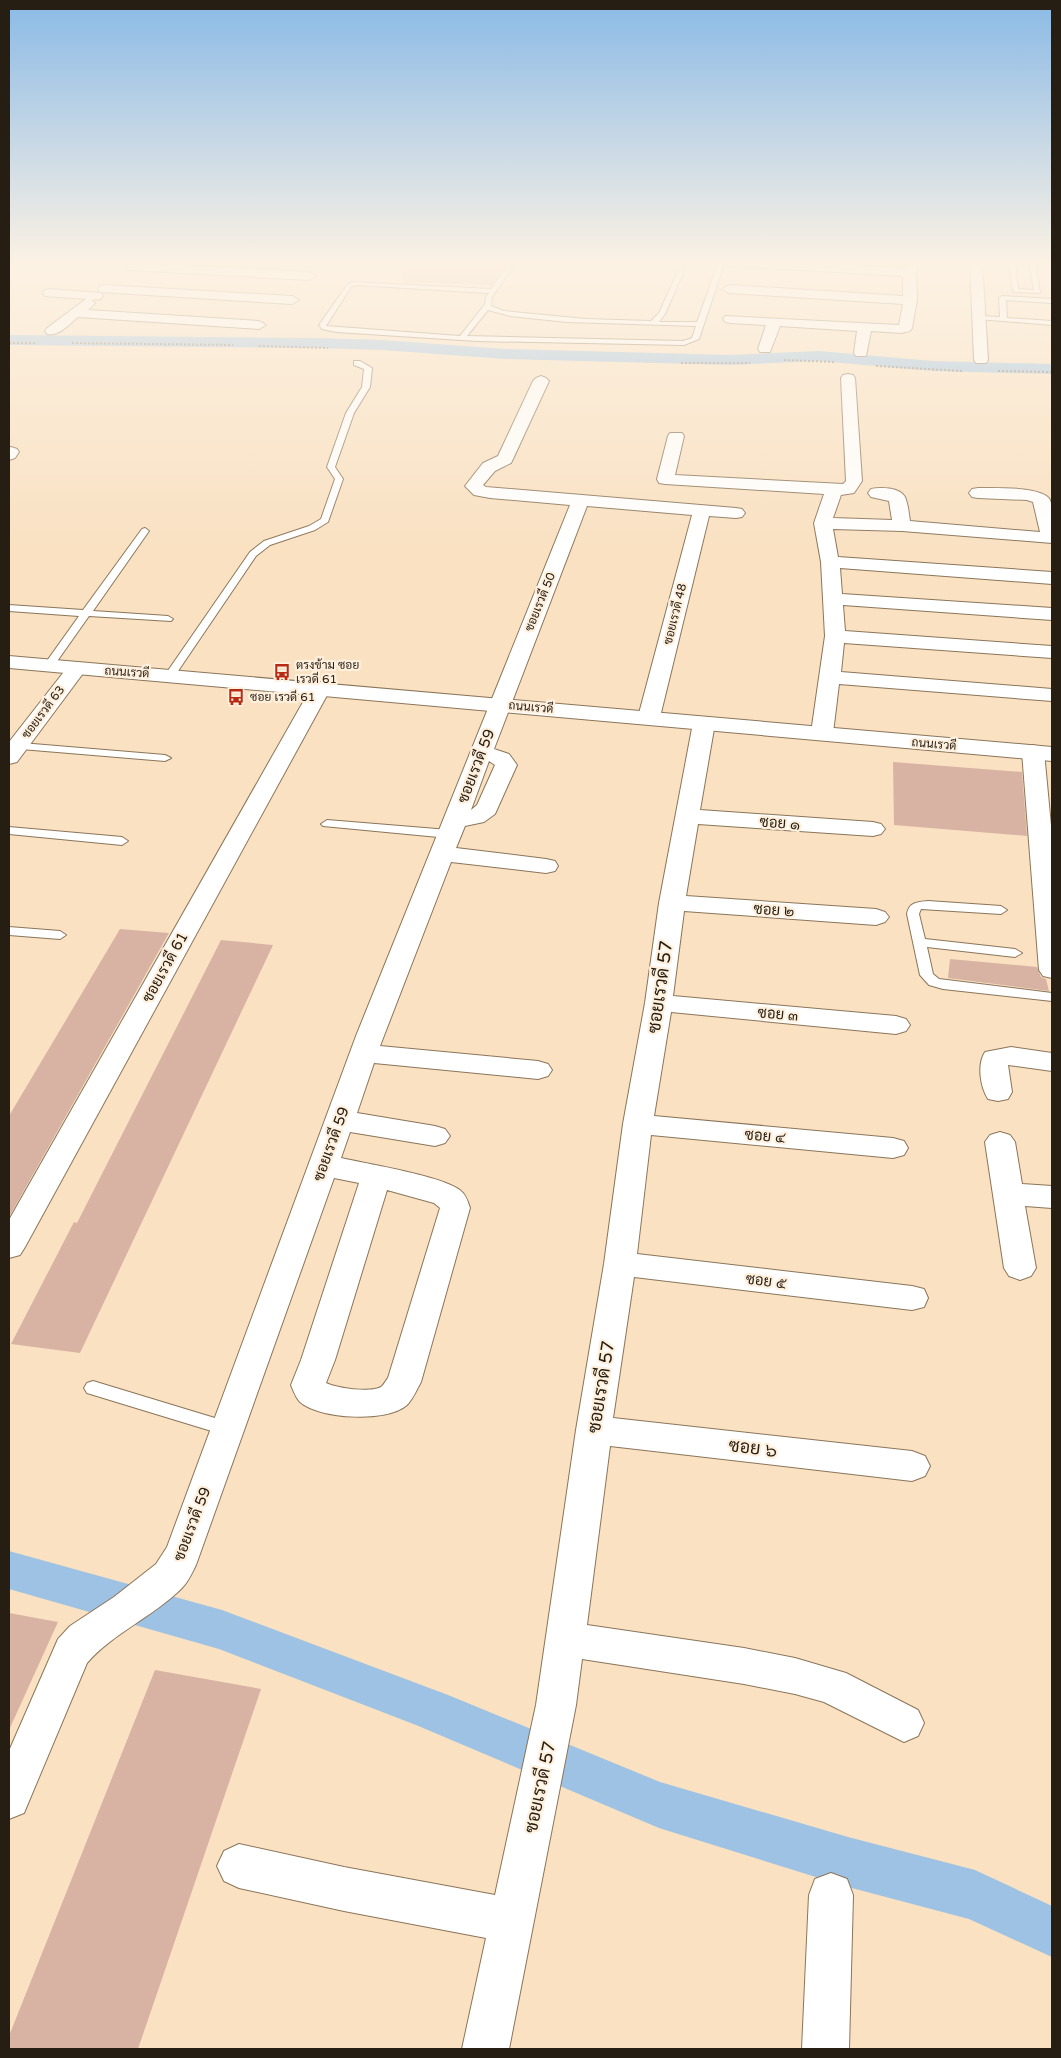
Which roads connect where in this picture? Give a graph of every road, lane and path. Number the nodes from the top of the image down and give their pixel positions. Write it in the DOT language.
graph roads {
  1 [pos="357,363"];
  2 [pos="848,378"];
  3 [pos="541,381"];
  4 [pos="676,436"];
  5 [pos="834,490"];
  6 [pos="878,493"];
  7 [pos="978,493"];
  8 [pos="581,500"];
  9 [pos="702,510"];
  10 [pos="736,513"];
  11 [pos="823,523"];
  12 [pos="902,526"];
  13 [pos="145,531"];
  14 [pos="1052,538"];
  15 [pos="830,562"];
  16 [pos="1052,578"];
  17 [pos="833,598"];
  18 [pos="9,608"];
  19 [pos="87,612"];
  20 [pos="1052,614"];
  21 [pos="168,619"];
  22 [pos="835,636"];
  23 [pos="1052,652"];
  24 [pos="9,662"];
  25 [pos="49,665"];
  26 [pos="77,668"];
  27 [pos="170,675"];
  28 [pos="830,677"];
  29 [pos="321,688"];
  30 [pos="1052,695"];
  31 [pos="500,704"];
  32 [pos="649,717"];
  33 [pos="704,723"];
  34 [pos="822,734"];
  35 [pos="12,749"];
  36 [pos="1042,753"];
  37 [pos="165,758"];
  38 [pos="688,816"];
  39 [pos="327,824"];
  40 [pos="873,829"];
  41 [pos="9,830"];
  42 [pos="449,836"];
  43 [pos="122,841"];
  44 [pos="546,866"];
  45 [pos="672,903"];
  46 [pos="1001,910"];
  47 [pos="876,917"];
  48 [pos="9,931"];
  49 [pos="60,935"];
  50 [pos="919,942"];
  51 [pos="1015,953"];
  52 [pos="1052,970"];
  53 [pos="1052,997"];
  54 [pos="659,1004"];
  55 [pos="896,1025"];
  56 [pos="364,1053"];
  57 [pos="1052,1062"];
  58 [pos="538,1070"];
  59 [pos="998,1092"];
  60 [pos="340,1120"];
  61 [pos="638,1124"];
  62 [pos="436,1136"];
  63 [pos="1000,1142"];
  64 [pos="892,1148"];
  65 [pos="323,1165"];
  66 [pos="376,1177"];
  67 [pos="1008,1194"];
  68 [pos="1052,1198"];
  69 [pos="9,1247"];
  70 [pos="620,1264"];
  71 [pos="1020,1268"];
  72 [pos="912,1298"];
  73 [pos="93,1388"];
  74 [pos="228,1429"];
  75 [pos="594,1430"];
  76 [pos="912,1466"];
  77 [pos="565,1640"];
  78 [pos="904,1723"];
  79 [pos="9,1799"];
  80 [pos="239,1866"];
  81 [pos="831,1895"];
  82 [pos="511,1920"];
  83 [pos="485,2049"];
  84 [pos="825,2049"];
  1 -- 27 [label="lane"];
  2 -- 5 [label="street"];
  3 -- 8 [label="street"];
  4 -- 5 [label="street"];
  5 -- 11 [label="street"];
  6 -- 12 [label="street"];
  7 -- 14 [label="street"];
  8 -- 9 [label="street"];
  8 -- 31 [label="street, ซอยเรวดี 50"];
  9 -- 10 [label="street"];
  9 -- 32 [label="street, ซอยเรวดี 48"];
  11 -- 12 [label="street"];
  11 -- 15 [label="street"];
  12 -- 14 [label="street"];
  13 -- 19 [label="lane"];
  15 -- 16 [label="street"];
  15 -- 17 [label="street"];
  17 -- 20 [label="street"];
  17 -- 22 [label="street"];
  18 -- 19 [label="lane"];
  19 -- 21 [label="lane"];
  19 -- 25 [label="lane"];
  22 -- 23 [label="street"];
  22 -- 28 [label="street"];
  24 -- 25 [label="street, ถนนเรวดี"];
  25 -- 26 [label="street, ถนนเรวดี"];
  26 -- 27 [label="street, ถนนเรวดี"];
  26 -- 35 [label="street, ซอยเรวดี 63"];
  27 -- 29 [label="street, ถนนเรวดี"];
  28 -- 30 [label="street"];
  28 -- 34 [label="street"];
  29 -- 31 [label="street, ถนนเรวดี"];
  29 -- 69 [label="street, ซอยเรวดี 61"];
  31 -- 32 [label="street, ถนนเรวดี"];
  31 -- 42 [label="street, ซอยเรวดี 59"];
  32 -- 33 [label="street, ถนนเรวดี"];
  33 -- 34 [label="street, ถนนเรวดี"];
  33 -- 38 [label="street, ซอยเรวดี 57"];
  34 -- 36 [label="street, ถนนเรวดี"];
  35 -- 37 [label="lane"];
  36 -- 52 [label="street"];
  38 -- 40 [label="street, ซอย ๑"];
  38 -- 45 [label="street, ซอยเรวดี 57"];
  39 -- 42 [label="lane"];
  41 -- 43 [label="lane"];
  42 -- 44 [label="street"];
  42 -- 56 [label="street, ซอยเรวดี 59"];
  45 -- 47 [label="street, ซอย ๒"];
  45 -- 54 [label="street, ซอยเรวดี 57"];
  46 -- 50 [label="lane"];
  48 -- 49 [label="lane"];
  50 -- 51 [label="lane"];
  50 -- 53 [label="lane"];
  54 -- 55 [label="street, ซอย ๓"];
  54 -- 61 [label="street, ซอยเรวดี 57"];
  56 -- 58 [label="street"];
  56 -- 60 [label="street, ซอยเรวดี 59"];
  57 -- 59 [label="street"];
  60 -- 62 [label="street"];
  60 -- 65 [label="street, ซอยเรวดี 59"];
  61 -- 64 [label="street, ซอย ๔"];
  61 -- 70 [label="street, ซอยเรวดี 57"];
  63 -- 67 [label="street"];
  65 -- 66 [label="street"];
  65 -- 74 [label="street, ซอยเรวดี 59"];
  66 -- 66 [label="street"];
  67 -- 68 [label="street"];
  67 -- 71 [label="street"];
  70 -- 72 [label="street, ซอย ๕"];
  70 -- 75 [label="street, ซอยเรวดี 57"];
  73 -- 74 [label="lane"];
  74 -- 79 [label="street, ซอยเรวดี 59"];
  75 -- 76 [label="street, ซอย ๖"];
  75 -- 77 [label="street, ซอยเรวดี 57"];
  77 -- 78 [label="street"];
  77 -- 82 [label="street, ซอยเรวดี 57"];
  80 -- 82 [label="street"];
  81 -- 84 [label="street"];
  82 -- 83 [label="street, ซอยเรวดี 57"];
}
